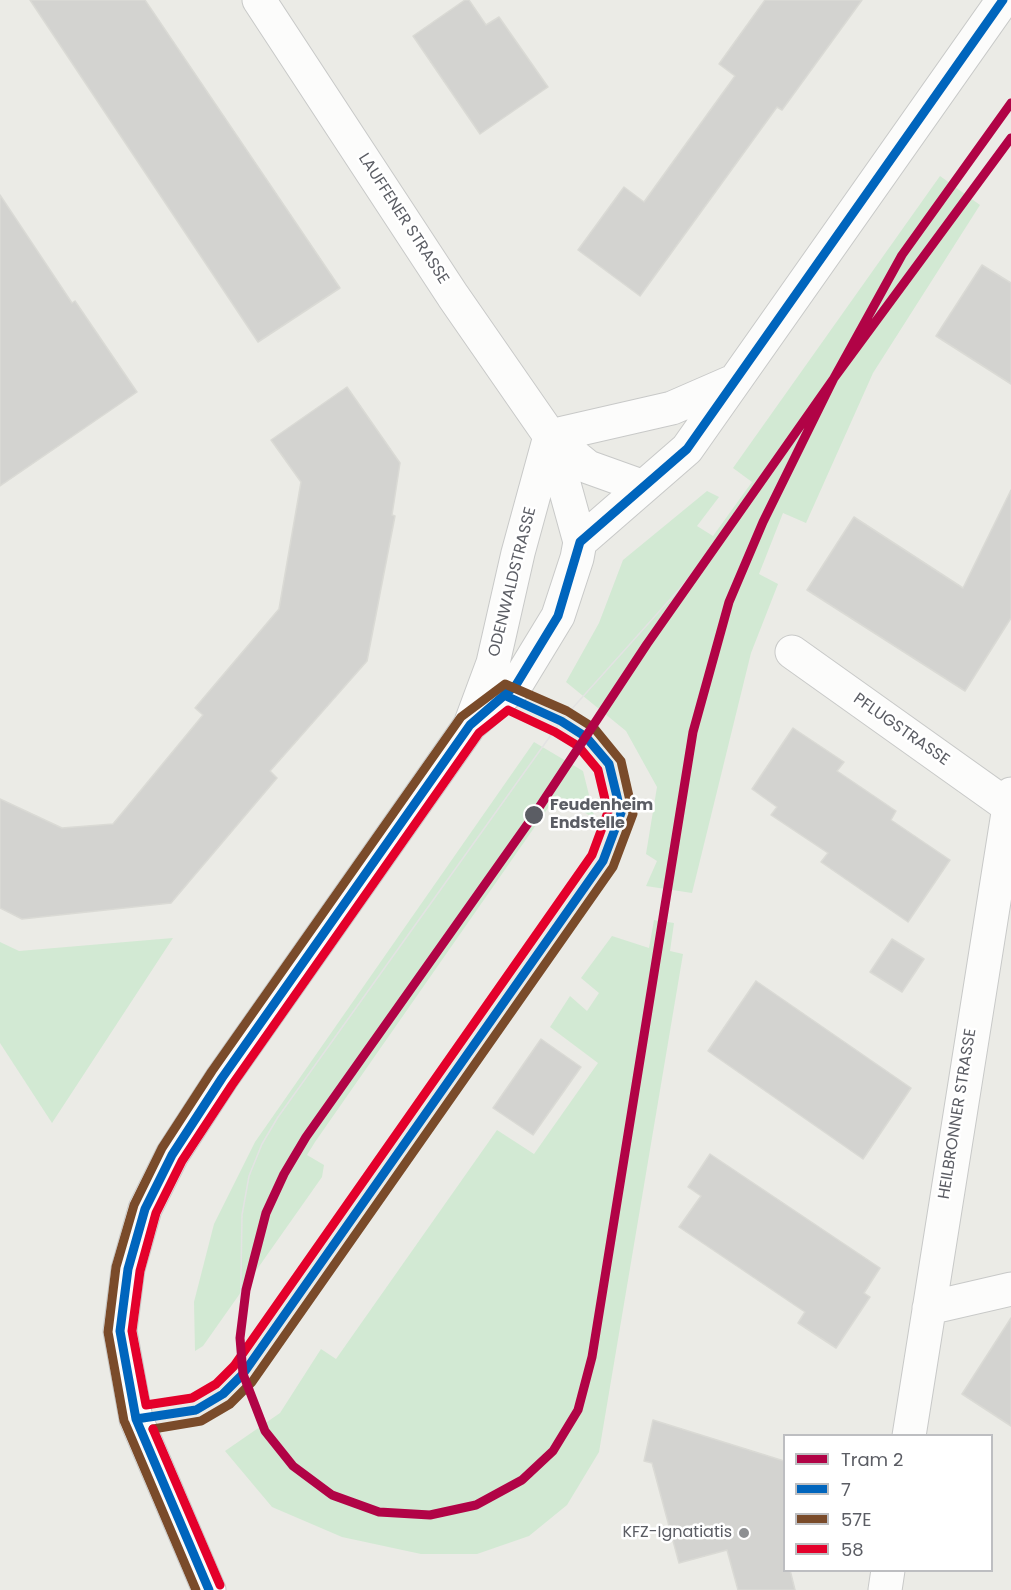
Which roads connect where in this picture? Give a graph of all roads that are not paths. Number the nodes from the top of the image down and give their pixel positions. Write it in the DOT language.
graph roads {
  1 [pos="259,0"];
  2 [pos="1003,0"];
  3 [pos="734,381"];
  4 [pos="550,436"];
  5 [pos="641,486"];
  6 [pos="580,542"];
  7 [pos="792,652"];
  8 [pos="470,725"];
  9 [pos="1010,802"];
  10 [pos="1011,1289"];
  11 [pos="929,1308"];
  12 [pos="909,1434"];
  13 [pos="888,1572"];
  14 [pos="208,1590"];
  15 [pos="885,1590"];
  1 -- 4 [label="street, LAUFFENER STRASSE"];
  2 -- 3 [label="street"];
  3 -- 4 [label="street"];
  3 -- 5 [label="street"];
  4 -- 5 [label="street"];
  4 -- 6 [label="street"];
  4 -- 8 [label="street, ODENWALDSTRASSE"];
  5 -- 6 [label="street"];
  6 -- 8 [label="street, ODENWALDSTRASSE"];
  7 -- 9 [label="street, PFLUGSTRASSE"];
  8 -- 14 [label="street, ODENWALDSTRASSE"];
  9 -- 11 [label="street, HEILBRONNER STRASSE"];
  10 -- 11 [label="street"];
  11 -- 12 [label="street, HEILBRONNER STRASSE"];
  13 -- 15 [label="street"];
}
